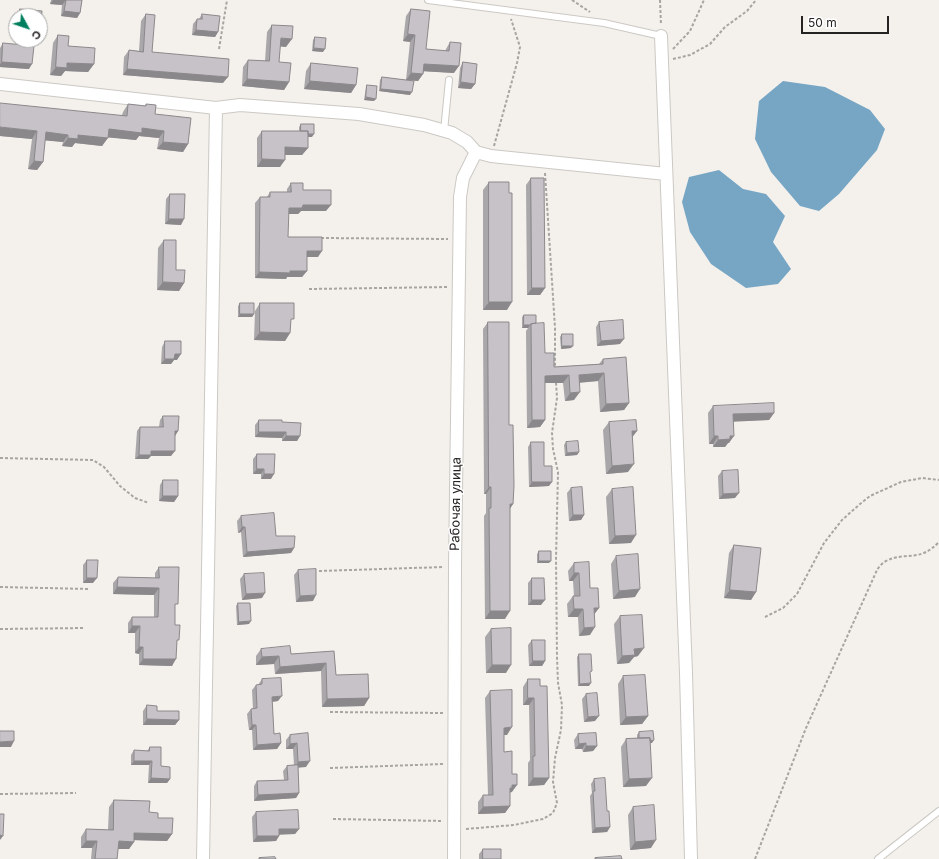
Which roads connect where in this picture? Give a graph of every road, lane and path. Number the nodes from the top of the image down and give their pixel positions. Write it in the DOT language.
graph roads {
  1 [pos="227,0"];
  2 [pos="428,0"];
  3 [pos="660,0"];
  4 [pos="704,0"];
  5 [pos="756,0"];
  6 [pos="508,11"];
  7 [pos="661,36"];
  8 [pos="219,49"];
  9 [pos="662,62"];
  10 [pos="450,80"];
  11 [pos="0,84"];
  12 [pos="216,108"];
  13 [pos="444,131"];
  14 [pos="476,152"];
  15 [pos="491,156"];
  16 [pos="546,162"];
  17 [pos="666,174"];
  18 [pos="316,238"];
  19 [pos="459,239"];
  20 [pos="459,287"];
  21 [pos="309,289"];
  22 [pos="0,458"];
  23 [pos="939,480"];
  24 [pos="149,503"];
  25 [pos="939,542"];
  26 [pos="455,566"];
  27 [pos="319,571"];
  28 [pos="0,587"];
  29 [pos="90,589"];
  30 [pos="765,617"];
  31 [pos="85,628"];
  32 [pos="0,629"];
  33 [pos="330,712"];
  34 [pos="455,713"];
  35 [pos="454,764"];
  36 [pos="330,768"];
  37 [pos="76,793"];
  38 [pos="0,794"];
  39 [pos="939,810"];
  40 [pos="333,818"];
  41 [pos="454,825"];
  42 [pos="203,859"];
  43 [pos="454,859"];
  44 [pos="691,859"];
  45 [pos="755,859"];
  46 [pos="878,859"];
  1 -- 8 [label="path"];
  2 -- 6 [label="lane"];
  3 -- 7 [label="path"];
  4 -- 9 [label="path"];
  5 -- 9 [label="path"];
  6 -- 7 [label="lane"];
  6 -- 15 [label="path"];
  7 -- 9 [label="street"];
  9 -- 17 [label="street"];
  10 -- 13 [label="lane"];
  11 -- 12 [label="street"];
  12 -- 13 [label="street"];
  12 -- 42 [label="street"];
  13 -- 14 [label="street"];
  14 -- 15 [label="street"];
  14 -- 19 [label="street, Рабочая улица"];
  15 -- 16 [label="street"];
  16 -- 17 [label="street"];
  16 -- 41 [label="path"];
  17 -- 44 [label="street"];
  18 -- 19 [label="path"];
  19 -- 20 [label="street, Рабочая улица"];
  20 -- 21 [label="path"];
  20 -- 26 [label="street, Рабочая улица"];
  22 -- 24 [label="path"];
  23 -- 30 [label="path"];
  25 -- 45 [label="path"];
  26 -- 27 [label="path"];
  26 -- 34 [label="street, Рабочая улица"];
  28 -- 29 [label="path"];
  31 -- 32 [label="path"];
  33 -- 34 [label="path"];
  34 -- 35 [label="street, Рабочая улица"];
  35 -- 36 [label="path"];
  35 -- 41 [label="street, Рабочая улица"];
  37 -- 38 [label="path"];
  39 -- 46 [label="lane"];
  40 -- 41 [label="path"];
  41 -- 43 [label="street, Рабочая улица"];
}
